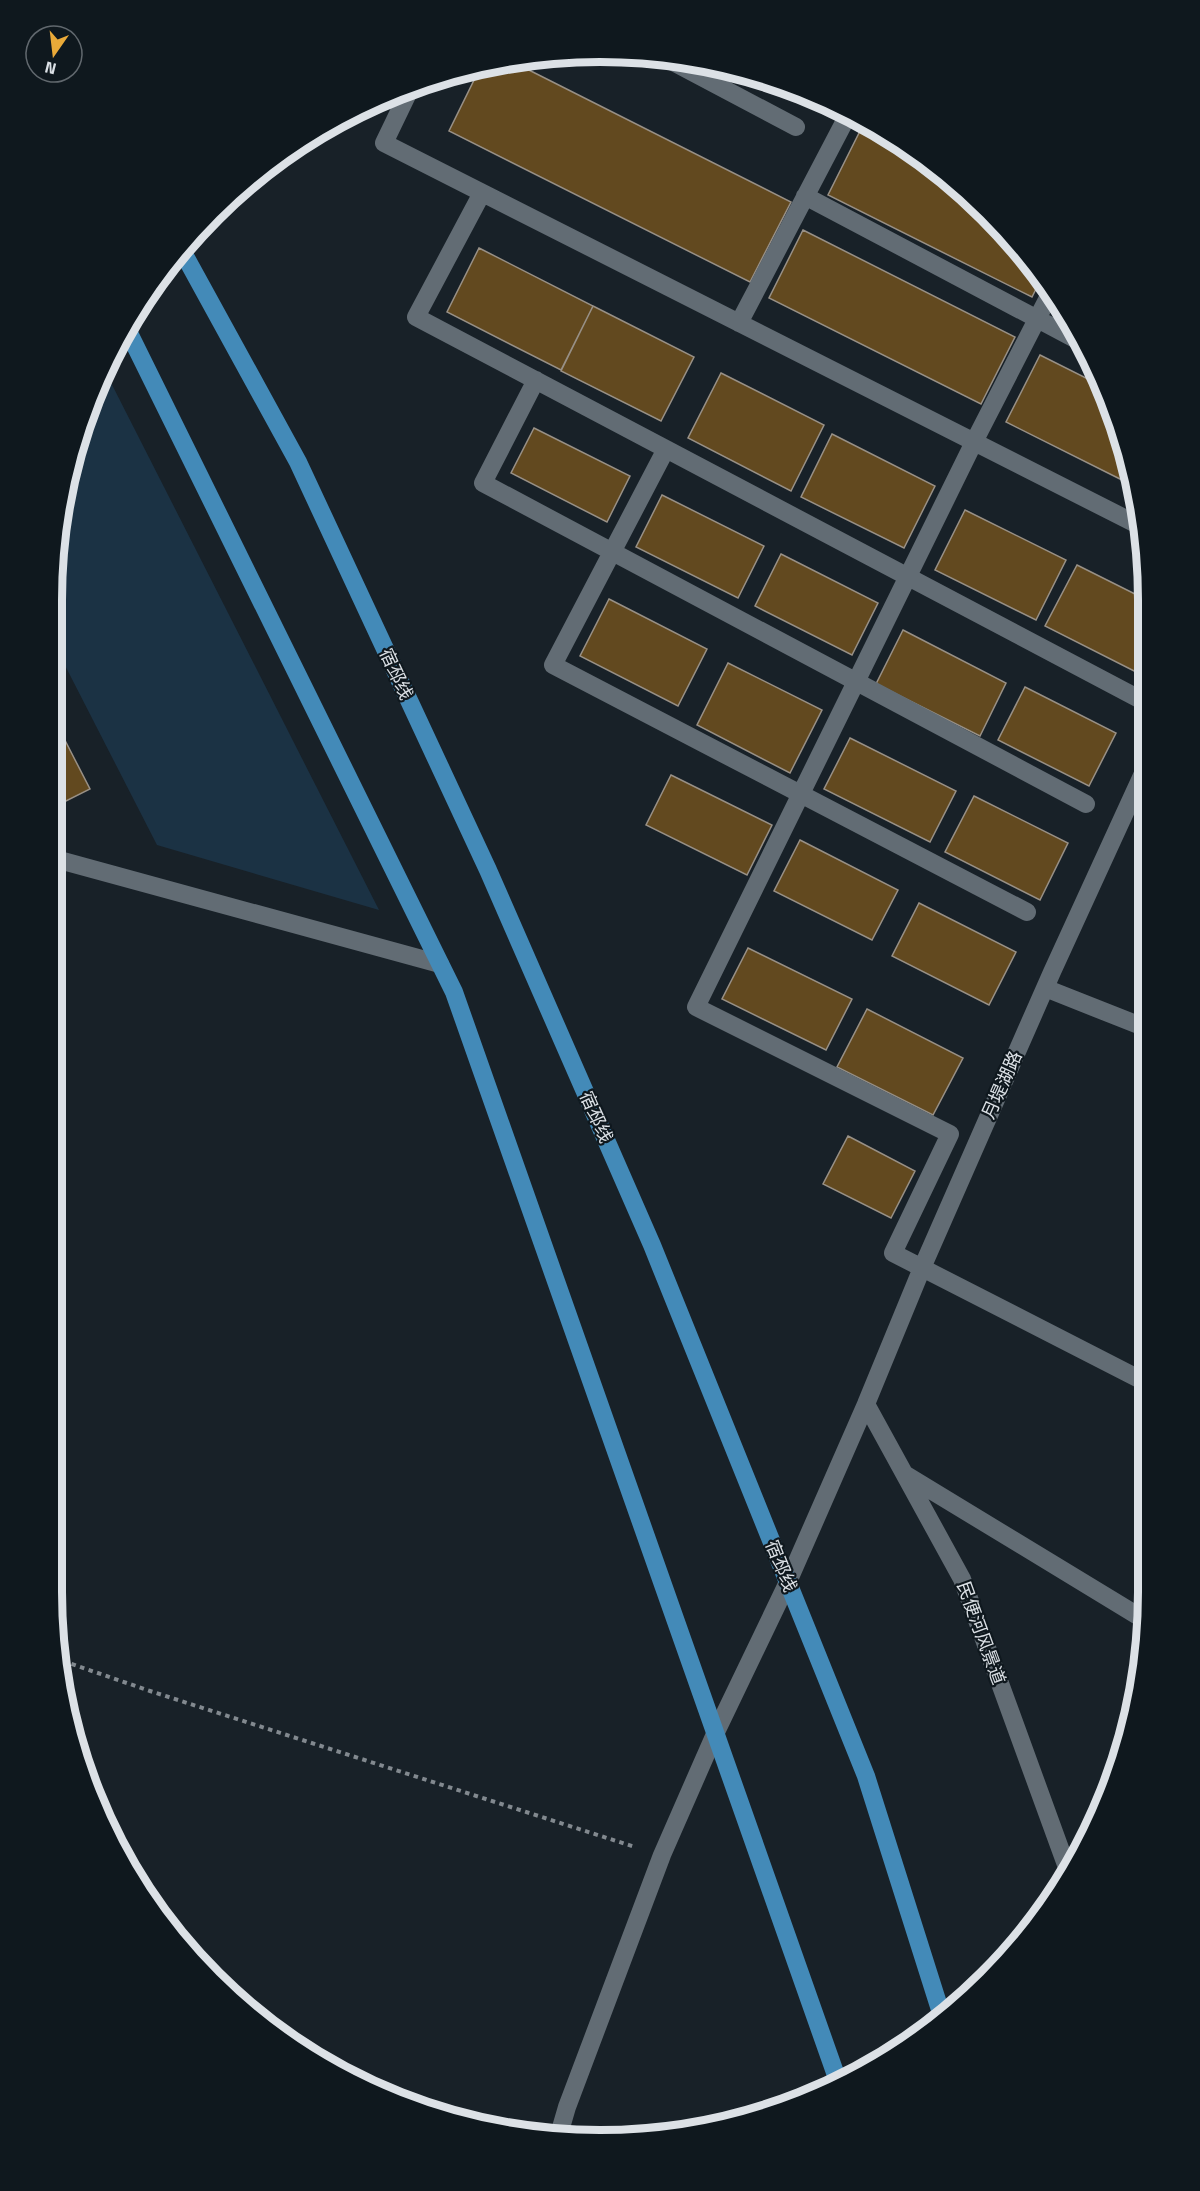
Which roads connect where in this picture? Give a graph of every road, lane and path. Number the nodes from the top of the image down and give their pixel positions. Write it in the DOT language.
graph roads {
  1 [pos="686,69"];
  2 [pos="406,98"];
  3 [pos="845,121"];
  4 [pos="796,127"];
  5 [pos="482,193"];
  6 [pos="805,196"];
  7 [pos="185,257"];
  8 [pos="1047,300"];
  9 [pos="1038,319"];
  10 [pos="739,323"];
  11 [pos="1068,334"];
  12 [pos="131,337"];
  13 [pos="536,380"];
  14 [pos="974,442"];
  15 [pos="666,449"];
  16 [pos="1133,522"];
  17 [pos="612,552"];
  18 [pos="908,577"];
  19 [pos="857,682"];
  20 [pos="1138,698"];
  21 [pos="1138,784"];
  22 [pos="801,794"];
  23 [pos="1086,804"];
  24 [pos="62,861"];
  25 [pos="1027,912"];
  26 [pos="440,964"];
  27 [pos="1045,988"];
  28 [pos="1138,1025"];
  29 [pos="922,1268"];
  30 [pos="1138,1378"];
  31 [pos="866,1404"];
  32 [pos="904,1474"];
  33 [pos="788,1582"];
  34 [pos="1137,1616"];
  35 [pos="66,1662"];
  36 [pos="715,1734"];
  37 [pos="662,1855"];
  38 [pos="1065,1862"];
  39 [pos="940,2009"];
  40 [pos="836,2075"];
  41 [pos="561,2128"];
  1 -- 4 [label="street"];
  2 -- 5 [label="street"];
  3 -- 6 [label="street"];
  5 -- 10 [label="street"];
  5 -- 13 [label="street"];
  6 -- 9 [label="street"];
  6 -- 10 [label="street"];
  7 -- 33 [label="main road, 宿邳线"];
  8 -- 9 [label="street"];
  9 -- 11 [label="street"];
  9 -- 14 [label="street"];
  10 -- 14 [label="street"];
  12 -- 26 [label="main road"];
  13 -- 15 [label="street"];
  13 -- 17 [label="street"];
  14 -- 16 [label="street"];
  14 -- 18 [label="street"];
  15 -- 17 [label="street"];
  15 -- 18 [label="street"];
  17 -- 19 [label="street"];
  17 -- 22 [label="street"];
  18 -- 19 [label="street"];
  18 -- 20 [label="street"];
  19 -- 22 [label="street"];
  19 -- 23 [label="street"];
  21 -- 27 [label="street, 月堤湖路"];
  22 -- 25 [label="street"];
  22 -- 29 [label="street"];
  24 -- 26 [label="street"];
  26 -- 36 [label="main road"];
  27 -- 28 [label="street"];
  27 -- 29 [label="street, 月堤湖路"];
  29 -- 30 [label="street"];
  29 -- 31 [label="street, 月堤湖路"];
  31 -- 32 [label="street, 民便河风景道"];
  31 -- 33 [label="street, 月堤湖路"];
  32 -- 34 [label="street"];
  32 -- 38 [label="street, 民便河风景道"];
  33 -- 36 [label="street, 月堤湖路"];
  33 -- 39 [label="main road, 宿邳线"];
  35 -- 37 [label="path"];
  36 -- 37 [label="street, 月堤湖路"];
  36 -- 40 [label="main road"];
  37 -- 41 [label="street, 月堤湖路"];
}
